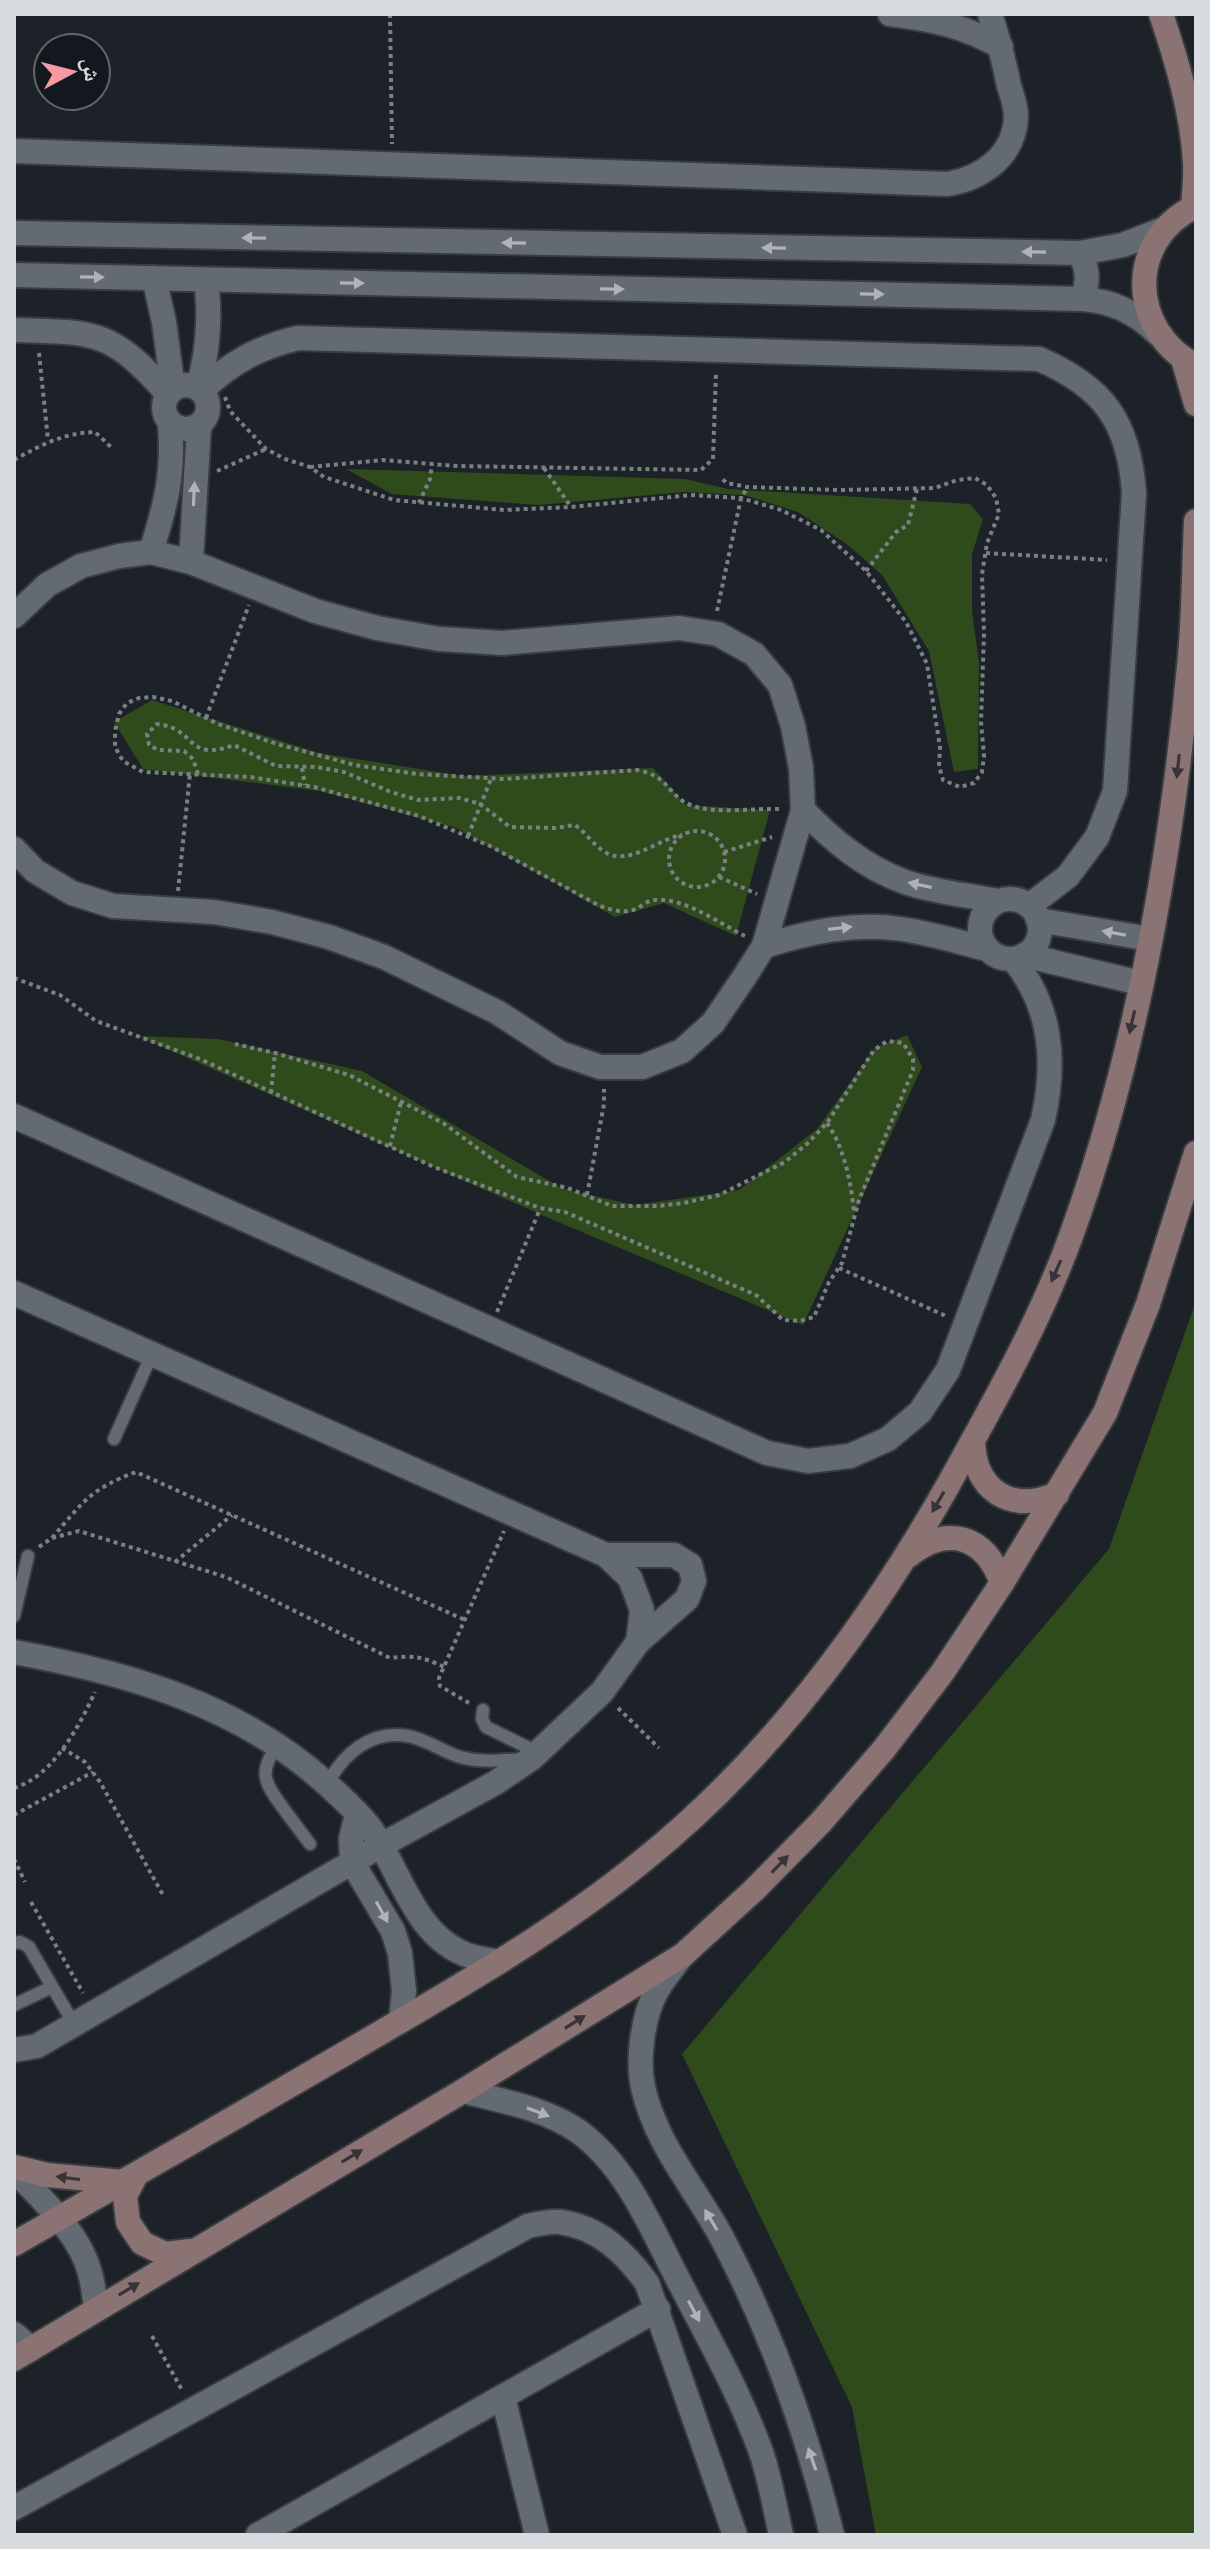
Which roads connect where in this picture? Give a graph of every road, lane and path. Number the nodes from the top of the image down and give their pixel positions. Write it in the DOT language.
graph roads {
  1 [pos="390,14"];
  2 [pos="890,14"];
  3 [pos="990,14"];
  4 [pos="1161,14"];
  5 [pos="1001,47"];
  6 [pos="14,151"];
  7 [pos="392,164"];
  8 [pos="1194,206"];
  9 [pos="1164,229"];
  10 [pos="14,233"];
  11 [pos="1080,253"];
  12 [pos="14,275"];
  13 [pos="154,278"];
  14 [pos="206,280"];
  15 [pos="1082,299"];
  16 [pos="26,330"];
  17 [pos="1157,333"];
  18 [pos="717,350"];
  19 [pos="1189,363"];
  20 [pos="205,385"];
  21 [pos="170,391"];
  22 [pos="1196,404"];
  23 [pos="170,424"];
  24 [pos="199,426"];
  25 [pos="48,440"];
  26 [pos="112,448"];
  27 [pos="266,449"];
  28 [pos="16,458"];
  29 [pos="432,464"];
  30 [pos="310,467"];
  31 [pos="544,468"];
  32 [pos="721,478"];
  33 [pos="195,484"];
  34 [pos="747,487"];
  35 [pos="917,489"];
  36 [pos="741,498"];
  37 [pos="419,503"];
  38 [pos="571,507"];
  39 [pos="1196,521"];
  40 [pos="151,552"];
  41 [pos="986,553"];
  42 [pos="191,562"];
  43 [pos="1130,562"];
  44 [pos="866,571"];
  45 [pos="256,588"];
  46 [pos="14,616"];
  47 [pos="718,634"];
  48 [pos="206,718"];
  49 [pos="302,768"];
  50 [pos="190,773"];
  51 [pos="198,774"];
  52 [pos="491,778"];
  53 [pos="305,786"];
  54 [pos="480,804"];
  55 [pos="800,820"];
  56 [pos="682,835"];
  57 [pos="468,836"];
  58 [pos="14,849"];
  59 [pos="724,852"];
  60 [pos="719,877"];
  61 [pos="997,901"];
  62 [pos="776,903"];
  63 [pos="177,909"];
  64 [pos="1034,913"];
  65 [pos="1150,939"];
  66 [pos="764,946"];
  67 [pos="987,949"];
  68 [pos="1018,957"];
  69 [pos="14,978"];
  70 [pos="1140,983"];
  71 [pos="235,1044"];
  72 [pos="275,1053"];
  73 [pos="600,1067"];
  74 [pos="271,1093"];
  75 [pos="401,1102"];
  76 [pos="14,1116"];
  77 [pos="827,1123"];
  78 [pos="390,1146"];
  79 [pos="1196,1153"];
  80 [pos="587,1196"];
  81 [pos="540,1208"];
  82 [pos="854,1216"];
  83 [pos="839,1268"];
  84 [pos="14,1293"];
  85 [pos="966,1325"];
  86 [pos="490,1329"];
  87 [pos="152,1354"];
  88 [pos="114,1439"];
  89 [pos="973,1440"];
  90 [pos="1057,1494"];
  91 [pos="512,1514"];
  92 [pos="232,1515"];
  93 [pos="52,1538"];
  94 [pos="606,1555"];
  95 [pos="28,1556"];
  96 [pos="907,1557"];
  97 [pos="175,1562"];
  98 [pos="1002,1583"];
  99 [pos="14,1616"];
  100 [pos="465,1620"];
  101 [pos="638,1642"];
  102 [pos="14,1652"];
  103 [pos="444,1667"];
  104 [pos="104,1672"];
  105 [pos="602,1692"];
  106 [pos="483,1710"];
  107 [pos="278,1745"];
  108 [pos="62,1748"];
  109 [pos="659,1748"];
  110 [pos="536,1756"];
  111 [pos="93,1772"];
  112 [pos="327,1784"];
  113 [pos="14,1788"];
  114 [pos="14,1815"];
  115 [pos="357,1815"];
  116 [pos="310,1844"];
  117 [pos="380,1846"];
  118 [pos="14,1859"];
  119 [pos="352,1862"];
  120 [pos="25,1882"];
  121 [pos="163,1895"];
  122 [pos="31,1902"];
  123 [pos="14,1943"];
  124 [pos="683,1955"];
  125 [pos="499,1962"];
  126 [pos="52,1987"];
  127 [pos="14,2005"];
  128 [pos="84,2018"];
  129 [pos="401,2021"];
  130 [pos="14,2050"];
  131 [pos="463,2091"];
  132 [pos="14,2168"];
  133 [pos="130,2179"];
  134 [pos="58,2219"];
  135 [pos="14,2244"];
  136 [pos="191,2251"];
  137 [pos="96,2309"];
  138 [pos="658,2309"];
  139 [pos="152,2336"];
  140 [pos="20,2347"];
  141 [pos="503,2397"];
  142 [pos="193,2409"];
  143 [pos="14,2508"];
  144 [pos="258,2535"];
  145 [pos="537,2535"];
  146 [pos="735,2535"];
  147 [pos="781,2535"];
  148 [pos="832,2535"];
  1 -- 7 [label="path"];
  2 -- 5 [label="street"];
  3 -- 5 [label="street"];
  4 -- 8 [label="street"];
  5 -- 7 [label="street"];
  6 -- 7 [label="street"];
  8 -- 9 [label="street"];
  9 -- 11 [label="street"];
  9 -- 17 [label="street"];
  11 -- 10 [label="street, one-way"];
  11 -- 15 [label="street"];
  12 -- 13 [label="street, one-way"];
  13 -- 14 [label="street"];
  13 -- 21 [label="street"];
  14 -- 15 [label="street, one-way"];
  14 -- 20 [label="street"];
  15 -- 17 [label="street"];
  16 -- 21 [label="street"];
  16 -- 25 [label="path"];
  17 -- 19 [label="street"];
  18 -- 20 [label="street"];
  18 -- 31 [label="path"];
  18 -- 43 [label="street"];
  19 -- 22 [label="street"];
  20 -- 21 [label="street"];
  20 -- 24 [label="street"];
  20 -- 27 [label="path"];
  21 -- 23 [label="street"];
  23 -- 24 [label="street"];
  23 -- 40 [label="street"];
  24 -- 33 [label="street"];
  25 -- 26 [label="path"];
  25 -- 28 [label="path"];
  27 -- 30 [label="path"];
  27 -- 33 [label="path"];
  29 -- 30 [label="path"];
  29 -- 31 [label="path"];
  29 -- 37 [label="path"];
  30 -- 37 [label="path"];
  31 -- 38 [label="path"];
  32 -- 34 [label="path"];
  42 -- 33 [label="street, one-way"];
  34 -- 35 [label="path"];
  34 -- 36 [label="path"];
  35 -- 41 [label="path"];
  35 -- 44 [label="path"];
  36 -- 38 [label="path"];
  36 -- 44 [label="path"];
  36 -- 47 [label="path"];
  37 -- 38 [label="path"];
  39 -- 65 [label="street, one-way"];
  40 -- 42 [label="street"];
  40 -- 46 [label="street"];
  41 -- 43 [label="path"];
  41 -- 44 [label="path"];
  42 -- 45 [label="street"];
  43 -- 64 [label="street"];
  45 -- 47 [label="street"];
  45 -- 48 [label="path"];
  47 -- 55 [label="street"];
  48 -- 50 [label="path"];
  48 -- 52 [label="path"];
  49 -- 51 [label="path"];
  49 -- 53 [label="path"];
  49 -- 54 [label="path"];
  50 -- 51 [label="path"];
  50 -- 63 [label="path"];
  51 -- 53 [label="path"];
  52 -- 54 [label="path"];
  52 -- 55 [label="path"];
  53 -- 57 [label="path"];
  54 -- 56 [label="path"];
  54 -- 57 [label="path"];
  55 -- 59 [label="path"];
  61 -- 55 [label="street, one-way"];
  55 -- 62 [label="street"];
  56 -- 59 [label="path"];
  56 -- 60 [label="path"];
  57 -- 66 [label="path"];
  58 -- 63 [label="street"];
  59 -- 60 [label="path"];
  60 -- 62 [label="path"];
  61 -- 64 [label="street"];
  61 -- 67 [label="street"];
  62 -- 66 [label="street"];
  63 -- 73 [label="street"];
  65 -- 64 [label="street, one-way"];
  64 -- 68 [label="street"];
  65 -- 70 [label="street"];
  66 -- 67 [label="street, one-way"];
  66 -- 73 [label="street"];
  67 -- 68 [label="street"];
  68 -- 70 [label="street"];
  68 -- 85 [label="street"];
  69 -- 74 [label="path"];
  70 -- 89 [label="street, one-way"];
  71 -- 72 [label="path"];
  72 -- 74 [label="path"];
  72 -- 75 [label="path"];
  73 -- 80 [label="path"];
  74 -- 78 [label="path"];
  75 -- 78 [label="path"];
  75 -- 80 [label="path"];
  76 -- 86 [label="street"];
  77 -- 80 [label="path"];
  77 -- 82 [label="path"];
  77 -- 82 [label="path"];
  78 -- 81 [label="path"];
  79 -- 90 [label="street"];
  81 -- 83 [label="path"];
  81 -- 86 [label="path"];
  82 -- 83 [label="path"];
  83 -- 85 [label="path"];
  84 -- 87 [label="street"];
  85 -- 86 [label="street"];
  87 -- 88 [label="lane"];
  87 -- 91 [label="street"];
  89 -- 90 [label="street"];
  89 -- 96 [label="street, one-way"];
  90 -- 98 [label="street"];
  91 -- 94 [label="street"];
  91 -- 100 [label="path"];
  92 -- 93 [label="path"];
  92 -- 97 [label="path"];
  92 -- 100 [label="path"];
  93 -- 95 [label="path"];
  93 -- 97 [label="path"];
  94 -- 101 [label="street"];
  94 -- 101 [label="street"];
  95 -- 99 [label="lane"];
  96 -- 98 [label="street"];
  96 -- 125 [label="street"];
  97 -- 103 [label="path"];
  124 -- 98 [label="street, one-way"];
  100 -- 103 [label="path"];
  101 -- 105 [label="street"];
  102 -- 104 [label="street"];
  103 -- 106 [label="path"];
  104 -- 107 [label="street"];
  104 -- 108 [label="path"];
  105 -- 109 [label="path"];
  105 -- 110 [label="street"];
  106 -- 110 [label="lane"];
  107 -- 112 [label="street"];
  107 -- 116 [label="lane"];
  108 -- 111 [label="path"];
  108 -- 113 [label="path"];
  110 -- 112 [label="lane"];
  110 -- 117 [label="street"];
  111 -- 114 [label="path"];
  111 -- 121 [label="path"];
  112 -- 115 [label="street"];
  115 -- 117 [label="street"];
  115 -- 119 [label="street"];
  117 -- 119 [label="street"];
  117 -- 125 [label="street"];
  118 -- 120 [label="path"];
  119 -- 128 [label="street"];
  119 -- 129 [label="street, one-way"];
  122 -- 128 [label="path"];
  123 -- 126 [label="lane"];
  131 -- 124 [label="street, one-way"];
  148 -- 124 [label="street, one-way"];
  125 -- 129 [label="street"];
  126 -- 127 [label="lane"];
  126 -- 128 [label="lane"];
  128 -- 130 [label="street"];
  129 -- 133 [label="street"];
  136 -- 131 [label="street, one-way"];
  131 -- 147 [label="street, one-way"];
  133 -- 132 [label="street, one-way"];
  132 -- 134 [label="street"];
  133 -- 134 [label="street"];
  133 -- 136 [label="street"];
  134 -- 135 [label="street"];
  134 -- 137 [label="street"];
  137 -- 136 [label="street, one-way"];
  137 -- 140 [label="street"];
  138 -- 141 [label="street"];
  138 -- 142 [label="street"];
  138 -- 146 [label="street"];
  139 -- 142 [label="path"];
  141 -- 144 [label="street"];
  141 -- 145 [label="street"];
  142 -- 143 [label="street"];
}
